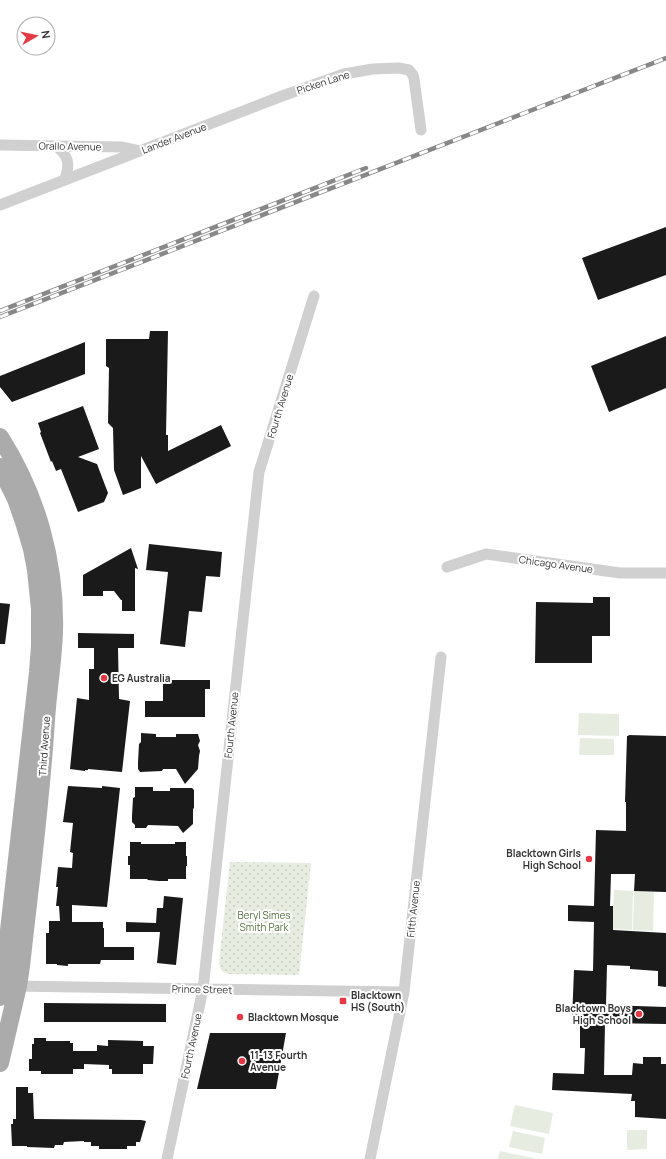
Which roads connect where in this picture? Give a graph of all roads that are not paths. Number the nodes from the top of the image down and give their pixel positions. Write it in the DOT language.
graph roads {
  1 [pos="282,96"];
  2 [pos="421,130"];
  3 [pos="0,146"];
  4 [pos="56,146"];
  5 [pos="140,151"];
  6 [pos="65,179"];
  7 [pos="0,205"];
  8 [pos="314,296"];
  9 [pos="0,437"];
  10 [pos="0,467"];
  11 [pos="447,567"];
  12 [pos="666,574"];
  13 [pos="441,657"];
  14 [pos="5,989"];
  15 [pos="203,989"];
  16 [pos="404,992"];
  17 [pos="0,1063"];
  18 [pos="167,1159"];
  19 [pos="370,1159"];
  1 -- 2 [label="street, Picken Lane"];
  1 -- 5 [label="street, Lander Avenue"];
  3 -- 4 [label="street, Orallo Avenue"];
  4 -- 5 [label="street, Orallo Avenue"];
  4 -- 6 [label="street"];
  5 -- 6 [label="street, Lander Avenue"];
  6 -- 7 [label="street, Lander Avenue"];
  8 -- 15 [label="street, Fourth Avenue"];
  9 -- 14 [label="main road, Third Avenue"];
  10 -- 14 [label="main road, Third Avenue"];
  11 -- 12 [label="street, Chicago Avenue"];
  13 -- 16 [label="street, Fifth Avenue"];
  14 -- 15 [label="street, Prince Street"];
  14 -- 17 [label="main road, Third Avenue"];
  15 -- 16 [label="street, Prince Street"];
  15 -- 18 [label="street, Fourth Avenue"];
  16 -- 19 [label="street, Fifth Avenue"];
}
